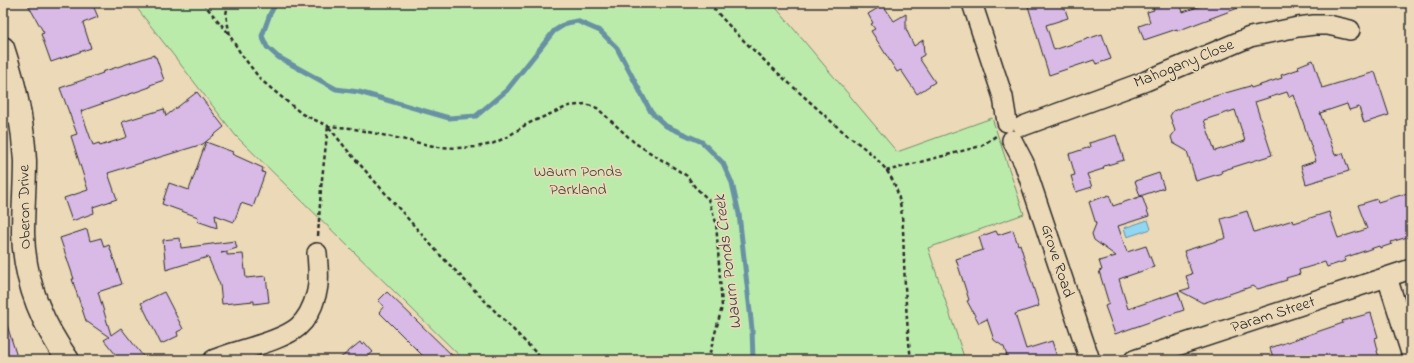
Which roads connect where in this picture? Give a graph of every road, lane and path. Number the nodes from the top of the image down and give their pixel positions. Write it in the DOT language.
graph roads {
  1 [pos="203,3"];
  2 [pos="228,3"];
  3 [pos="709,3"];
  4 [pos="972,3"];
  5 [pos="1350,30"];
  6 [pos="230,36"];
  7 [pos="3,48"];
  8 [pos="11,113"];
  9 [pos="328,126"];
  10 [pos="1014,129"];
  11 [pos="886,171"];
  12 [pos="317,253"];
  13 [pos="1411,270"];
  14 [pos="1386,277"];
  15 [pos="1411,353"];
  16 [pos="68,360"];
  17 [pos="213,360"];
  18 [pos="543,360"];
  19 [pos="708,360"];
  20 [pos="911,360"];
  21 [pos="1090,360"];
  22 [pos="1134,360"];
  1 -- 6 [label="path"];
  2 -- 6 [label="path"];
  3 -- 11 [label="path"];
  4 -- 10 [label="street, Grove Road"];
  5 -- 10 [label="street, Mahogany Close"];
  6 -- 9 [label="path"];
  7 -- 8 [label="street, Oberon Drive"];
  8 -- 16 [label="street, Oberon Drive"];
  9 -- 12 [label="path"];
  9 -- 18 [label="path"];
  9 -- 19 [label="path"];
  10 -- 11 [label="path"];
  10 -- 21 [label="street, Grove Road"];
  11 -- 20 [label="path"];
  12 -- 17 [label="street"];
  13 -- 14 [label="street, Param Street"];
  14 -- 15 [label="street"];
  14 -- 22 [label="street, Param Street"];
}
